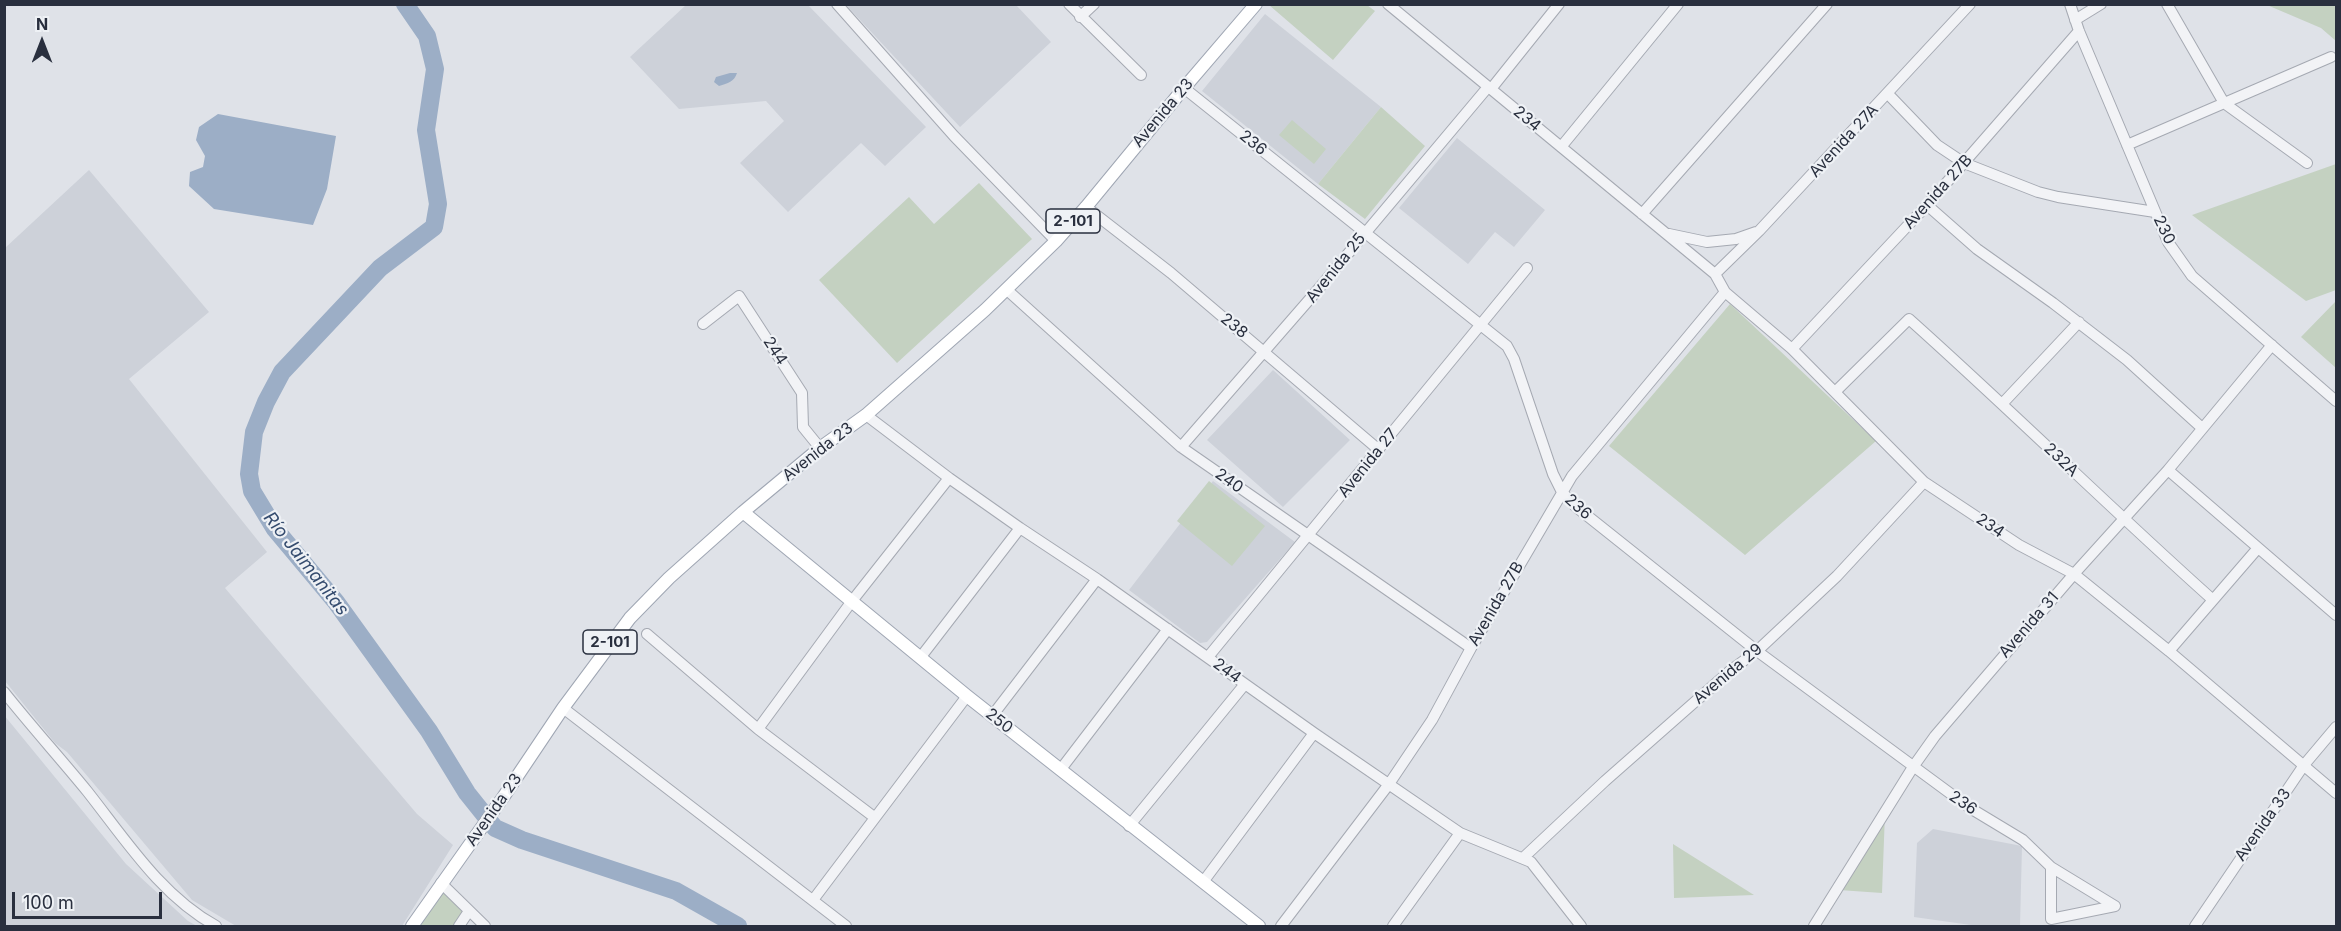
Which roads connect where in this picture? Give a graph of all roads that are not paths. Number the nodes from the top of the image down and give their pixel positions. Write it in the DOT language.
graph roads {
  1 [pos="837,4"];
  2 [pos="1069,4"];
  3 [pos="1094,4"];
  4 [pos="1256,4"];
  5 [pos="1388,4"];
  6 [pos="1560,4"];
  7 [pos="1678,4"];
  8 [pos="1827,4"];
  9 [pos="1970,4"];
  10 [pos="2070,4"];
  11 [pos="2101,4"];
  12 [pos="2167,4"];
  13 [pos="1401,8"];
  14 [pos="1080,17"];
  15 [pos="2075,20"];
  16 [pos="2079,31"];
  17 [pos="2331,57"];
  18 [pos="1141,75"];
  19 [pos="1184,88"];
  20 [pos="1490,88"];
  21 [pos="1888,94"];
  22 [pos="2224,103"];
  23 [pos="2127,144"];
  24 [pos="1561,147"];
  25 [pos="1964,163"];
  26 [pos="2307,163"];
  27 [pos="1927,206"];
  28 [pos="1086,207"];
  29 [pos="2155,212"];
  30 [pos="1642,214"];
  31 [pos="1759,231"];
  32 [pos="1365,232"];
  33 [pos="1666,233"];
  34 [pos="1056,240"];
  35 [pos="1527,268"];
  36 [pos="1715,274"];
  37 [pos="1006,289"];
  38 [pos="1725,292"];
  39 [pos="2079,322"];
  40 [pos="703,324"];
  41 [pos="1480,324"];
  42 [pos="2272,345"];
  43 [pos="1792,349"];
  44 [pos="1264,351"];
  45 [pos="1836,391"];
  46 [pos="2337,401"];
  47 [pos="2002,404"];
  48 [pos="866,415"];
  49 [pos="2202,428"];
  50 [pos="1181,447"];
  51 [pos="820,448"];
  52 [pos="1379,450"];
  53 [pos="2168,470"];
  54 [pos="949,478"];
  55 [pos="1924,482"];
  56 [pos="1562,492"];
  57 [pos="742,512"];
  58 [pos="2122,520"];
  59 [pos="1020,528"];
  60 [pos="1308,536"];
  61 [pos="2258,548"];
  62 [pos="2074,574"];
  63 [pos="1096,579"];
  64 [pos="2213,600"];
  65 [pos="852,601"];
  66 [pos="2337,615"];
  67 [pos="1168,629"];
  68 [pos="647,634"];
  69 [pos="1471,648"];
  70 [pos="1757,651"];
  71 [pos="2169,651"];
  72 [pos="1208,657"];
  73 [pos="920,658"];
  74 [pos="1245,684"];
  75 [pos="4,692"];
  76 [pos="967,696"];
  77 [pos="563,708"];
  78 [pos="992,716"];
  79 [pos="2337,727"];
  80 [pos="758,729"];
  81 [pos="1314,733"];
  82 [pos="2304,765"];
  83 [pos="1913,767"];
  84 [pos="1061,770"];
  85 [pos="1389,784"];
  86 [pos="2337,793"];
  87 [pos="874,817"];
  88 [pos="1129,826"];
  89 [pos="1460,833"];
  90 [pos="1523,858"];
  91 [pos="2051,867"];
  92 [pos="1203,882"];
  93 [pos="441,883"];
  94 [pos="813,900"];
  95 [pos="469,911"];
  96 [pos="2048,923"];
  97 [pos="216,927"];
  98 [pos="412,927"];
  99 [pos="459,927"];
  100 [pos="485,927"];
  101 [pos="846,927"];
  102 [pos="1258,927"];
  103 [pos="1281,927"];
  104 [pos="1393,927"];
  105 [pos="1581,927"];
  106 [pos="1814,927"];
  107 [pos="2195,927"];
  1 -- 34 [label="street"];
  2 -- 14 [label="street"];
  3 -- 14 [label="street"];
  4 -- 19 [label="main road, Avenida 23 / 2-101"];
  5 -- 13 [label="street, 234"];
  6 -- 20 [label="street, Avenida 25"];
  7 -- 24 [label="street"];
  8 -- 30 [label="street"];
  9 -- 21 [label="street, Avenida 27A"];
  10 -- 15 [label="street, 230"];
  11 -- 15 [label="street"];
  12 -- 22 [label="street"];
  13 -- 20 [label="street, 234"];
  14 -- 18 [label="street"];
  15 -- 16 [label="street, 230"];
  16 -- 23 [label="street, 230"];
  16 -- 25 [label="street, Avenida 27B"];
  17 -- 22 [label="street"];
  19 -- 28 [label="main road, Avenida 23 / 2-101"];
  19 -- 32 [label="street, 236"];
  20 -- 24 [label="street, 234"];
  20 -- 32 [label="street, Avenida 25"];
  21 -- 25 [label="street"];
  21 -- 31 [label="street, Avenida 27A"];
  22 -- 23 [label="street"];
  22 -- 26 [label="street"];
  23 -- 29 [label="street, 230"];
  24 -- 30 [label="street, 234"];
  25 -- 27 [label="street, Avenida 27B"];
  25 -- 29 [label="street"];
  27 -- 39 [label="street"];
  27 -- 43 [label="street, Avenida 27B"];
  28 -- 34 [label="main road, Avenida 23 / 2-101"];
  28 -- 44 [label="street, 238"];
  29 -- 42 [label="street, 230"];
  30 -- 33 [label="street, 234"];
  31 -- 33 [label="street, 234"];
  31 -- 36 [label="street, Avenida 27A"];
  32 -- 41 [label="street, 236"];
  32 -- 44 [label="street, Avenida 25"];
  33 -- 36 [label="street, 234"];
  34 -- 37 [label="main road, Avenida 23 / 2-101"];
  35 -- 41 [label="street, Avenida 27"];
  36 -- 38 [label="street, 234"];
  37 -- 48 [label="main road, Avenida 23 / 2-101"];
  37 -- 50 [label="street, 240"];
  38 -- 43 [label="street, 234"];
  38 -- 56 [label="street, Avenida 27B"];
  39 -- 47 [label="street"];
  39 -- 49 [label="street"];
  40 -- 51 [label="street, 244"];
  41 -- 52 [label="street, Avenida 27"];
  41 -- 56 [label="street, 236"];
  42 -- 46 [label="street, 230"];
  42 -- 49 [label="street, Avenida 31"];
  43 -- 45 [label="street, 234"];
  44 -- 50 [label="street, Avenida 25"];
  44 -- 52 [label="street, 238"];
  45 -- 47 [label="street, 232A"];
  45 -- 55 [label="street, 234"];
  47 -- 58 [label="street, 232A"];
  48 -- 51 [label="main road, Avenida 23 / 2-101"];
  48 -- 54 [label="street, 244"];
  49 -- 53 [label="street, Avenida 31"];
  50 -- 60 [label="street, 240"];
  51 -- 57 [label="main road, Avenida 23 / 2-101"];
  52 -- 60 [label="street, Avenida 27"];
  53 -- 58 [label="street, Avenida 31"];
  53 -- 61 [label="street"];
  54 -- 59 [label="street, 244"];
  54 -- 65 [label="street"];
  55 -- 62 [label="street, 234"];
  55 -- 70 [label="street, Avenida 29"];
  56 -- 69 [label="street, Avenida 27B"];
  56 -- 70 [label="street, 236"];
  57 -- 65 [label="main road, 250"];
  57 -- 77 [label="main road, Avenida 23 / 2-101"];
  58 -- 62 [label="street, Avenida 31"];
  58 -- 64 [label="street, 232A"];
  59 -- 63 [label="street, 244"];
  59 -- 73 [label="street"];
  60 -- 69 [label="street, 240"];
  60 -- 72 [label="street, Avenida 27"];
  61 -- 64 [label="street"];
  61 -- 66 [label="street"];
  62 -- 71 [label="street, 234"];
  62 -- 83 [label="street, Avenida 31"];
  63 -- 67 [label="street, 244"];
  63 -- 78 [label="street"];
  64 -- 71 [label="street"];
  65 -- 73 [label="main road, 250"];
  65 -- 80 [label="street"];
  67 -- 72 [label="street, 244"];
  67 -- 84 [label="street"];
  68 -- 80 [label="street"];
  69 -- 85 [label="street, Avenida 27B"];
  70 -- 83 [label="street, 236"];
  70 -- 90 [label="street, Avenida 29"];
  71 -- 82 [label="street, 234"];
  72 -- 74 [label="street, 244"];
  73 -- 76 [label="main road, 250"];
  74 -- 81 [label="street, 244"];
  74 -- 88 [label="street"];
  75 -- 97 [label="street"];
  76 -- 78 [label="main road, 250"];
  76 -- 87 [label="street"];
  77 -- 93 [label="main road, Avenida 23 / 2-101"];
  77 -- 94 [label="street"];
  78 -- 84 [label="main road, 250"];
  79 -- 82 [label="street, Avenida 33"];
  80 -- 87 [label="street"];
  81 -- 85 [label="street, 244"];
  81 -- 92 [label="street"];
  82 -- 86 [label="street, 234"];
  82 -- 107 [label="street, Avenida 33"];
  83 -- 91 [label="street, 236"];
  83 -- 106 [label="street, Avenida 31"];
  84 -- 88 [label="main road, 250"];
  85 -- 89 [label="street, 244"];
  85 -- 103 [label="street, Avenida 27B"];
  87 -- 94 [label="street"];
  88 -- 92 [label="main road, 250"];
  89 -- 90 [label="street, 244"];
  89 -- 104 [label="street"];
  90 -- 105 [label="street, 244"];
  91 -- 96 [label="street"];
  91 -- 96 [label="street"];
  92 -- 102 [label="main road, 250"];
  93 -- 95 [label="street"];
  93 -- 98 [label="main road, Avenida 23 / 2-101"];
  94 -- 101 [label="street"];
  95 -- 99 [label="street"];
  95 -- 100 [label="street"];
}
